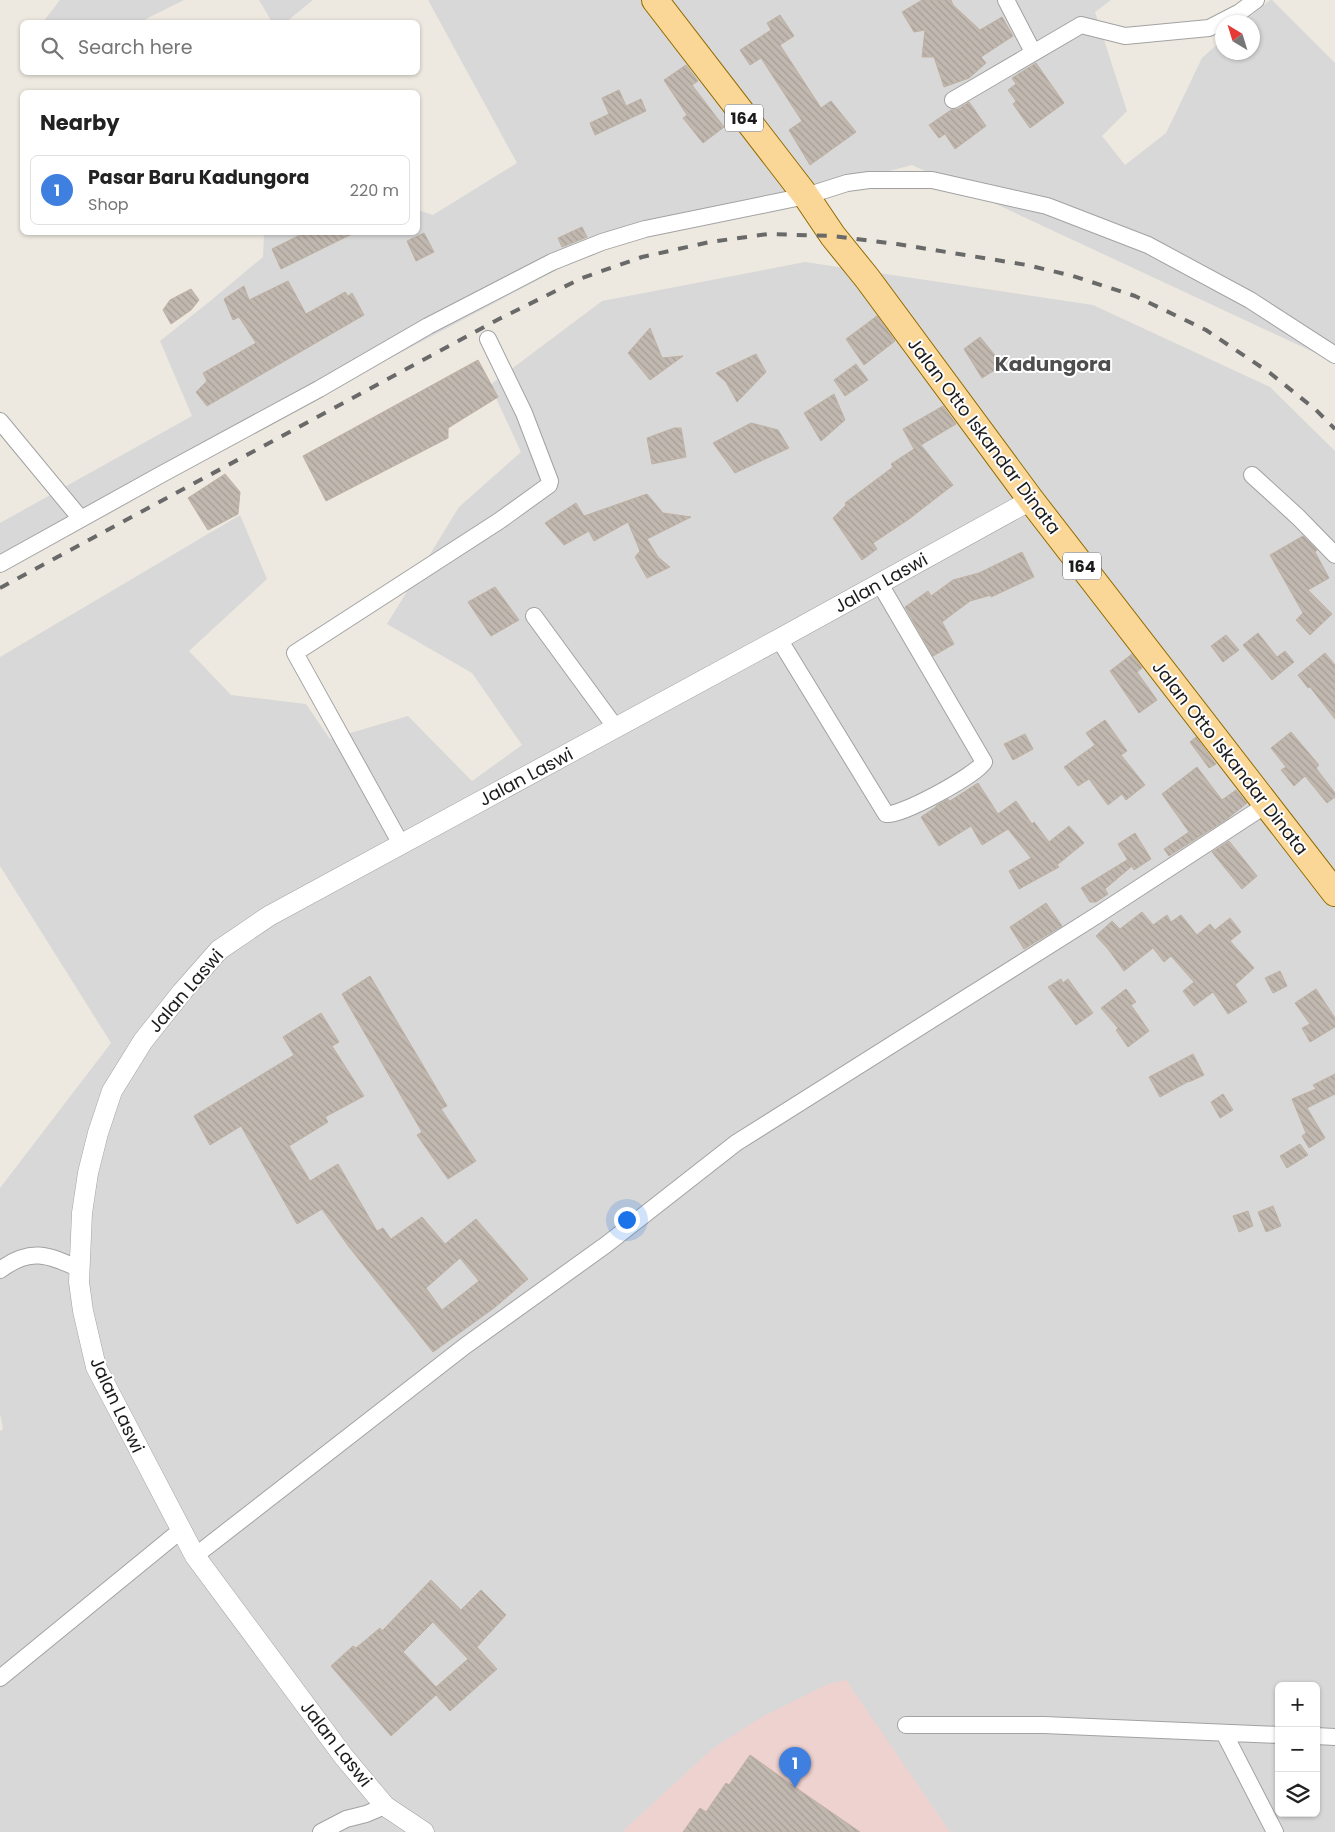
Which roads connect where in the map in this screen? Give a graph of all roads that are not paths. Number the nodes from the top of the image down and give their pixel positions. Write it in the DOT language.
graph roads {
  1 [pos="655,0"];
  2 [pos="1006,0"];
  3 [pos="1256,0"];
  4 [pos="1033,52"];
  5 [pos="954,100"];
  6 [pos="806,196"];
  7 [pos="488,339"];
  8 [pos="1335,355"];
  9 [pos="0,421"];
  10 [pos="1252,475"];
  11 [pos="1031,500"];
  12 [pos="81,519"];
  13 [pos="1335,555"];
  14 [pos="0,564"];
  15 [pos="880,584"];
  16 [pos="534,616"];
  17 [pos="779,639"];
  18 [pos="616,728"];
  19 [pos="1266,805"];
  20 [pos="401,844"];
  21 [pos="1331,878"];
  22 [pos="80,1269"];
  23 [pos="0,1270"];
  24 [pos="180,1531"];
  25 [pos="195,1556"];
  26 [pos="0,1678"];
  27 [pos="906,1726"];
  28 [pos="1224,1733"];
  29 [pos="1275,1735"];
  30 [pos="1320,1736"];
  31 [pos="1335,1737"];
  32 [pos="385,1806"];
  33 [pos="321,1832"];
  34 [pos="424,1832"];
  35 [pos="1275,1832"];
  1 -- 6 [label="main road, Jalan Otto Iskandar Dinata / 164"];
  2 -- 4 [label="street"];
  3 -- 4 [label="street"];
  4 -- 5 [label="street"];
  6 -- 8 [label="street"];
  6 -- 11 [label="main road, Jalan Otto Iskandar Dinata / 164"];
  6 -- 12 [label="street"];
  7 -- 20 [label="street"];
  9 -- 12 [label="street"];
  10 -- 13 [label="street"];
  11 -- 15 [label="street, Jalan Laswi"];
  11 -- 19 [label="main road, Jalan Otto Iskandar Dinata / 164"];
  12 -- 14 [label="street"];
  15 -- 17 [label="street, Jalan Laswi"];
  15 -- 17 [label="street"];
  16 -- 18 [label="street"];
  17 -- 18 [label="street, Jalan Laswi"];
  18 -- 20 [label="street, Jalan Laswi"];
  19 -- 21 [label="main road, Jalan Otto Iskandar Dinata / 164"];
  19 -- 25 [label="street"];
  20 -- 22 [label="street, Jalan Laswi"];
  22 -- 23 [label="street"];
  22 -- 24 [label="street, Jalan Laswi"];
  24 -- 25 [label="street, Jalan Laswi"];
  24 -- 26 [label="street"];
  25 -- 32 [label="street, Jalan Laswi"];
  27 -- 28 [label="street"];
  28 -- 29 [label="street"];
  28 -- 35 [label="street"];
  30 -- 31 [label="street"];
  32 -- 33 [label="street"];
  32 -- 34 [label="street, Jalan Laswi"];
}
